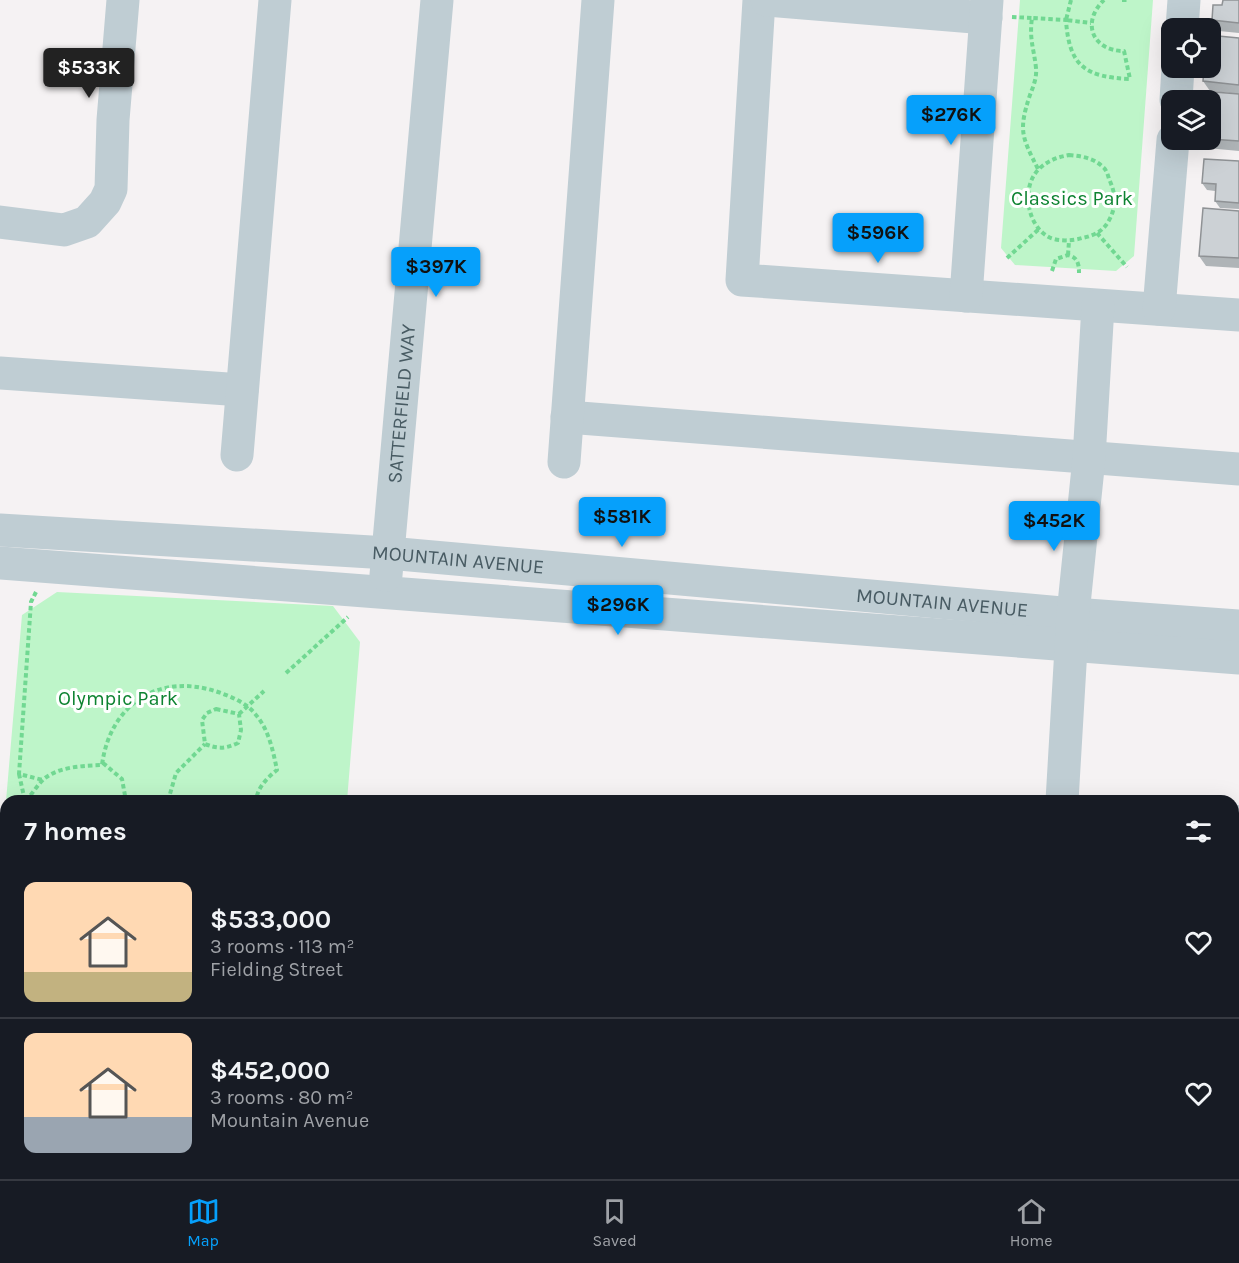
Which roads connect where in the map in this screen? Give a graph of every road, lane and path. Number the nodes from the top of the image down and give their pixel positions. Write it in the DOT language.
graph roads {
  1 [pos="123,0"];
  2 [pos="275,0"];
  3 [pos="437,0"];
  4 [pos="598,0"];
  5 [pos="759,0"];
  6 [pos="767,0"];
  7 [pos="1071,0"];
  8 [pos="1104,0"];
  9 [pos="1122,0"];
  10 [pos="1129,0"];
  11 [pos="1184,0"];
  12 [pos="987,9"];
  13 [pos="1183,18"];
  14 [pos="1066,20"];
  15 [pos="1091,23"];
  16 [pos="1172,150"];
  17 [pos="1038,169"];
  18 [pos="0,222"];
  19 [pos="1039,229"];
  20 [pos="1097,233"];
  21 [pos="1069,241"];
  22 [pos="1068,255"];
  23 [pos="1006,258"];
  24 [pos="1127,267"];
  25 [pos="1052,271"];
  26 [pos="1079,273"];
  27 [pos="966,296"];
  28 [pos="1098,306"];
  29 [pos="1159,309"];
  30 [pos="1239,315"];
  31 [pos="0,373"];
  32 [pos="242,390"];
  33 [pos="567,417"];
  34 [pos="237,455"];
  35 [pos="1089,458"];
  36 [pos="564,462"];
  37 [pos="1239,469"];
  38 [pos="0,530"];
  39 [pos="388,553"];
  40 [pos="0,563"];
  41 [pos="37,589"];
  42 [pos="385,592"];
  43 [pos="353,613"];
  44 [pos="1239,626"];
  45 [pos="1072,630"];
  46 [pos="1239,658"];
  47 [pos="285,673"];
  48 [pos="264,691"];
  49 [pos="246,706"];
  50 [pos="239,714"];
  51 [pos="205,744"];
  52 [pos="102,762"];
  53 [pos="19,774"];
  54 [pos="43,780"];
  55 [pos="24,795"];
  56 [pos="31,795"];
  57 [pos="125,795"];
  58 [pos="170,795"];
  59 [pos="256,795"];
  60 [pos="1062,795"];
  1 -- 18 [label="street"];
  2 -- 32 [label="street"];
  3 -- 39 [label="street, SATTERFIELD WAY"];
  4 -- 33 [label="street"];
  5 -- 27 [label="street"];
  6 -- 12 [label="street"];
  7 -- 14 [label="path"];
  8 -- 15 [label="path"];
  9 -- 10 [label="path"];
  11 -- 13 [label="street"];
  12 -- 27 [label="street"];
  14 -- 15 [label="path"];
  14 -- 15 [label="path"];
  14 -- 17 [label="path"];
  16 -- 29 [label="street"];
  17 -- 19 [label="path"];
  17 -- 20 [label="path"];
  19 -- 21 [label="path"];
  19 -- 23 [label="path"];
  20 -- 21 [label="path"];
  20 -- 24 [label="path"];
  21 -- 22 [label="path"];
  22 -- 25 [label="path"];
  22 -- 26 [label="path"];
  27 -- 28 [label="street"];
  28 -- 29 [label="street"];
  28 -- 35 [label="street"];
  29 -- 30 [label="street"];
  31 -- 32 [label="street"];
  32 -- 34 [label="street"];
  33 -- 35 [label="street"];
  33 -- 36 [label="street"];
  35 -- 37 [label="street"];
  35 -- 45 [label="street"];
  38 -- 39 [label="street, MOUNTAIN AVENUE"];
  39 -- 42 [label="street, SATTERFIELD WAY"];
  39 -- 45 [label="street, MOUNTAIN AVENUE"];
  40 -- 42 [label="street, MOUNTAIN AVENUE"];
  41 -- 53 [label="path"];
  42 -- 45 [label="street, MOUNTAIN AVENUE"];
  43 -- 47 [label="path"];
  44 -- 45 [label="street, MOUNTAIN AVENUE"];
  45 -- 46 [label="street, MOUNTAIN AVENUE"];
  45 -- 60 [label="street"];
  48 -- 49 [label="path"];
  49 -- 50 [label="path"];
  49 -- 52 [label="path"];
  49 -- 59 [label="path"];
  50 -- 51 [label="path"];
  50 -- 51 [label="path"];
  51 -- 58 [label="path"];
  52 -- 54 [label="path"];
  52 -- 57 [label="path"];
  53 -- 54 [label="path"];
  53 -- 55 [label="path"];
  54 -- 56 [label="path"];
}
